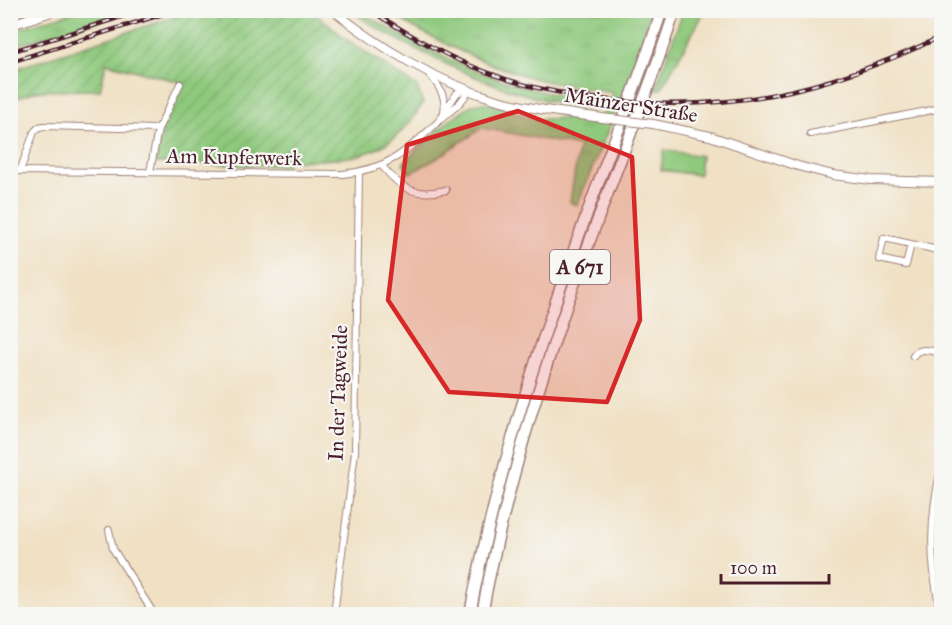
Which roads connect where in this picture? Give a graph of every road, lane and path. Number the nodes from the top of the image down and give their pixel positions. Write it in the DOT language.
graph roads {
  1 [pos="15,10"];
  2 [pos="39,10"];
  3 [pos="56,10"];
  4 [pos="333,10"];
  5 [pos="662,10"];
  6 [pos="675,10"];
  7 [pos="10,25"];
  8 [pos="423,68"];
  9 [pos="180,84"];
  10 [pos="469,89"];
  11 [pos="942,108"];
  12 [pos="445,111"];
  13 [pos="440,120"];
  14 [pos="158,129"];
  15 [pos="810,134"];
  16 [pos="382,166"];
  17 [pos="10,171"];
  18 [pos="20,171"];
  19 [pos="150,172"];
  20 [pos="359,172"];
  21 [pos="942,182"];
  22 [pos="446,190"];
  23 [pos="911,244"];
  24 [pos="942,251"];
  25 [pos="942,354"];
  26 [pos="913,356"];
  27 [pos="942,465"];
  28 [pos="109,530"];
  29 [pos="154,615"];
  30 [pos="334,615"];
  31 [pos="470,615"];
  32 [pos="482,615"];
  33 [pos="941,615"];
  1 -- 2 [label="main road"];
  3 -- 7 [label="main road"];
  4 -- 8 [label="main road, Mainzer Straße"];
  5 -- 31 [label="highway, A 671"];
  6 -- 32 [label="highway, A 671"];
  8 -- 10 [label="main road, Mainzer Straße"];
  8 -- 12 [label="street"];
  9 -- 14 [label="street"];
  10 -- 12 [label="street, Am Kupferwerk"];
  10 -- 13 [label="street, Am Kupferwerk"];
  10 -- 21 [label="main road, Mainzer Straße, bridge"];
  11 -- 15 [label="street"];
  12 -- 13 [label="street, Am Kupferwerk"];
  13 -- 16 [label="street, Am Kupferwerk"];
  14 -- 18 [label="street"];
  14 -- 19 [label="street"];
  16 -- 20 [label="street, Am Kupferwerk"];
  16 -- 22 [label="street"];
  17 -- 18 [label="street, Am Kupferwerk"];
  18 -- 19 [label="street, Am Kupferwerk"];
  19 -- 20 [label="street, Am Kupferwerk"];
  20 -- 30 [label="street, In der Tagweide"];
  23 -- 23 [label="street"];
  23 -- 24 [label="street"];
  25 -- 26 [label="street"];
  27 -- 33 [label="street"];
  28 -- 29 [label="street"];
}
